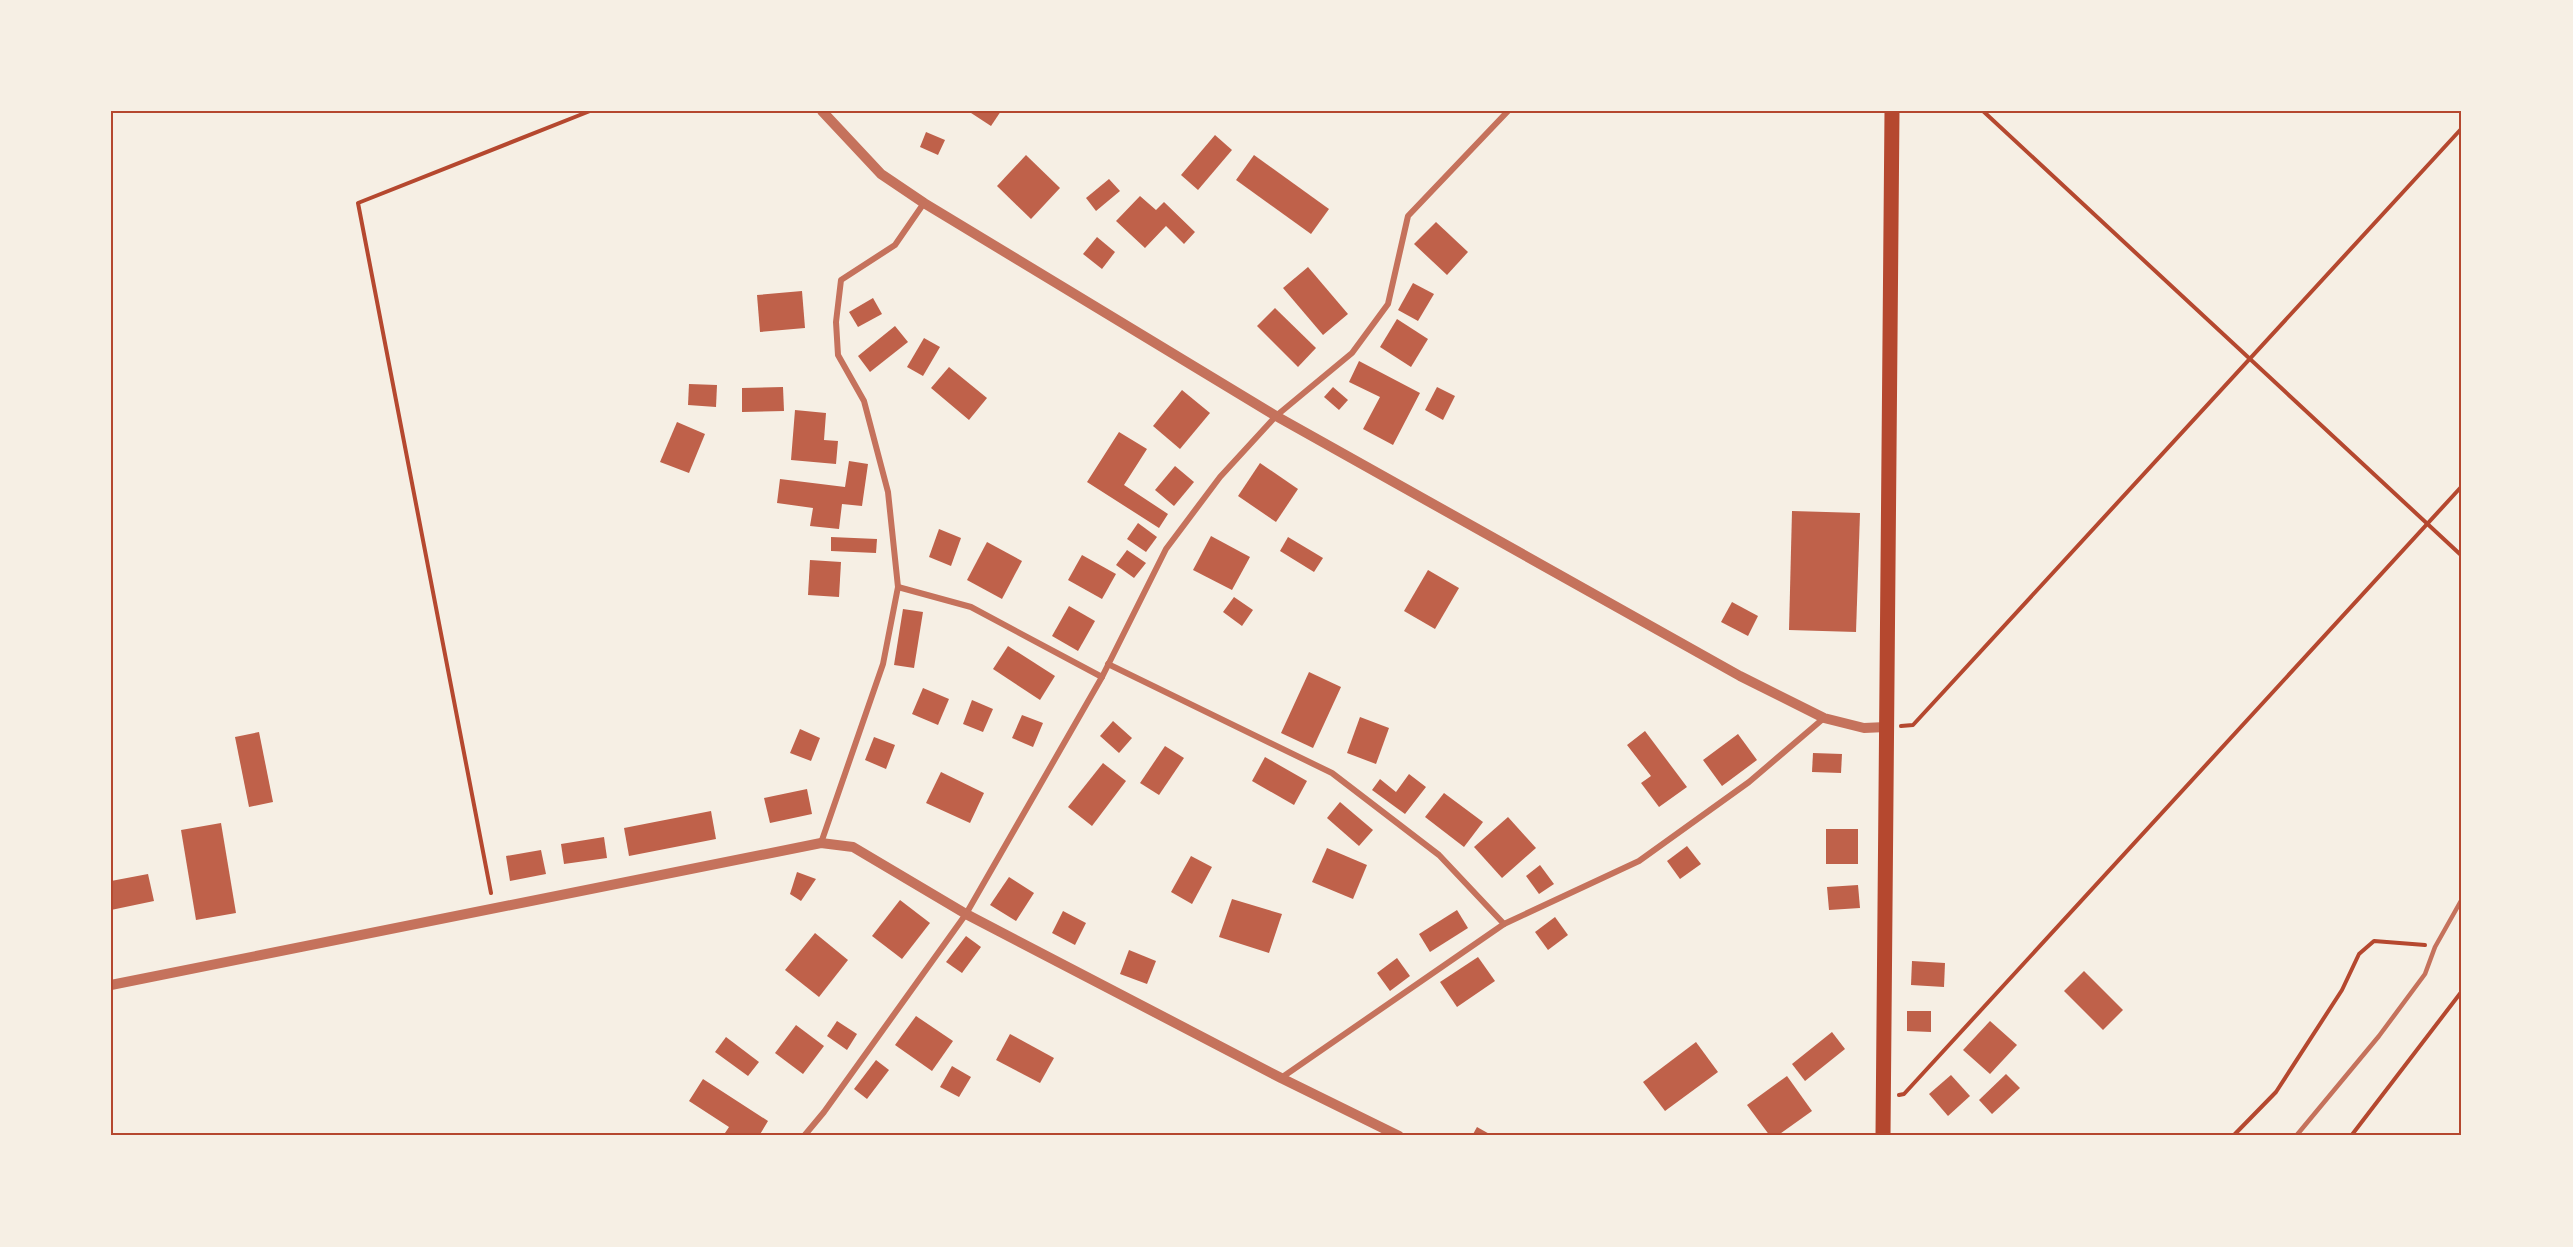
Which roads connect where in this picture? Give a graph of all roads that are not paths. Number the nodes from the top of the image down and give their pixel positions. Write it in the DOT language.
graph roads {
  1 [pos="822,111"];
  2 [pos="1508,111"];
  3 [pos="1892,111"];
  4 [pos="924,203"];
  5 [pos="1276,416"];
  6 [pos="898,587"];
  7 [pos="1108,664"];
  8 [pos="1102,677"];
  9 [pos="1824,718"];
  10 [pos="1886,728"];
  11 [pos="820,843"];
  12 [pos="2462,899"];
  13 [pos="966,914"];
  14 [pos="1504,924"];
  15 [pos="111,985"];
  16 [pos="1281,1078"];
  17 [pos="804,1136"];
  18 [pos="1399,1136"];
  19 [pos="1883,1136"];
  20 [pos="2296,1136"];
  1 -- 4 [label="street"];
  2 -- 5 [label="street"];
  3 -- 10 [label="highway"];
  4 -- 5 [label="street"];
  4 -- 6 [label="street"];
  5 -- 7 [label="street"];
  5 -- 9 [label="street"];
  6 -- 8 [label="street"];
  6 -- 11 [label="street"];
  7 -- 8 [label="street"];
  7 -- 14 [label="street"];
  8 -- 13 [label="street"];
  9 -- 10 [label="street"];
  9 -- 14 [label="street"];
  10 -- 19 [label="highway"];
  11 -- 13 [label="street"];
  11 -- 15 [label="street"];
  12 -- 20 [label="lane"];
  13 -- 16 [label="street"];
  13 -- 17 [label="street"];
  14 -- 16 [label="street"];
  16 -- 18 [label="street"];
}
